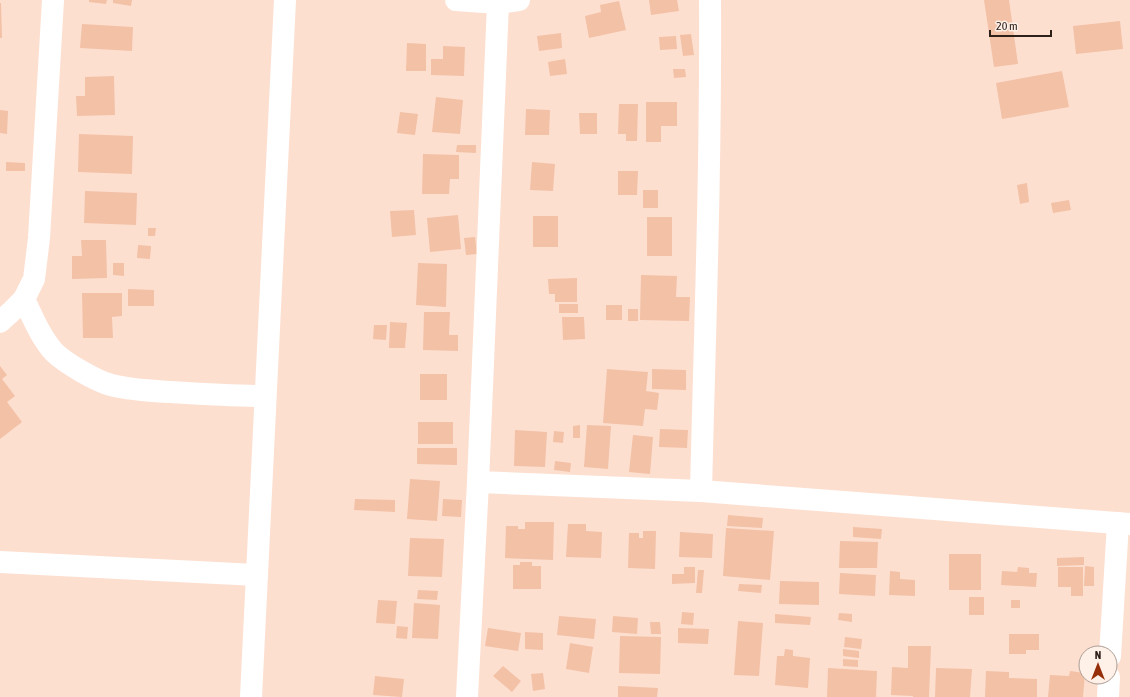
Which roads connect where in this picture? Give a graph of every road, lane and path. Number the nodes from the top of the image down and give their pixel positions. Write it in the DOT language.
graph roads {
  1 [pos="53,0"];
  2 [pos="285,0"];
  3 [pos="456,0"];
  4 [pos="710,0"];
  5 [pos="508,2"];
  6 [pos="24,299"];
  7 [pos="0,322"];
  8 [pos="265,396"];
  9 [pos="478,482"];
  10 [pos="701,491"];
  11 [pos="1124,523"];
  12 [pos="0,562"];
  13 [pos="257,575"];
  14 [pos="1111,645"];
  15 [pos="1109,685"];
  16 [pos="251,697"];
  17 [pos="467,697"];
  18 [pos="1108,697"];
  1 -- 6 [label="street"];
  2 -- 8 [label="street"];
  3 -- 5 [label="street"];
  4 -- 10 [label="street"];
  5 -- 9 [label="street"];
  6 -- 7 [label="street"];
  6 -- 8 [label="street"];
  8 -- 13 [label="street"];
  9 -- 10 [label="street"];
  9 -- 17 [label="street"];
  10 -- 11 [label="street"];
  11 -- 14 [label="street"];
  12 -- 13 [label="street"];
  13 -- 16 [label="street"];
  15 -- 18 [label="street"];
}
